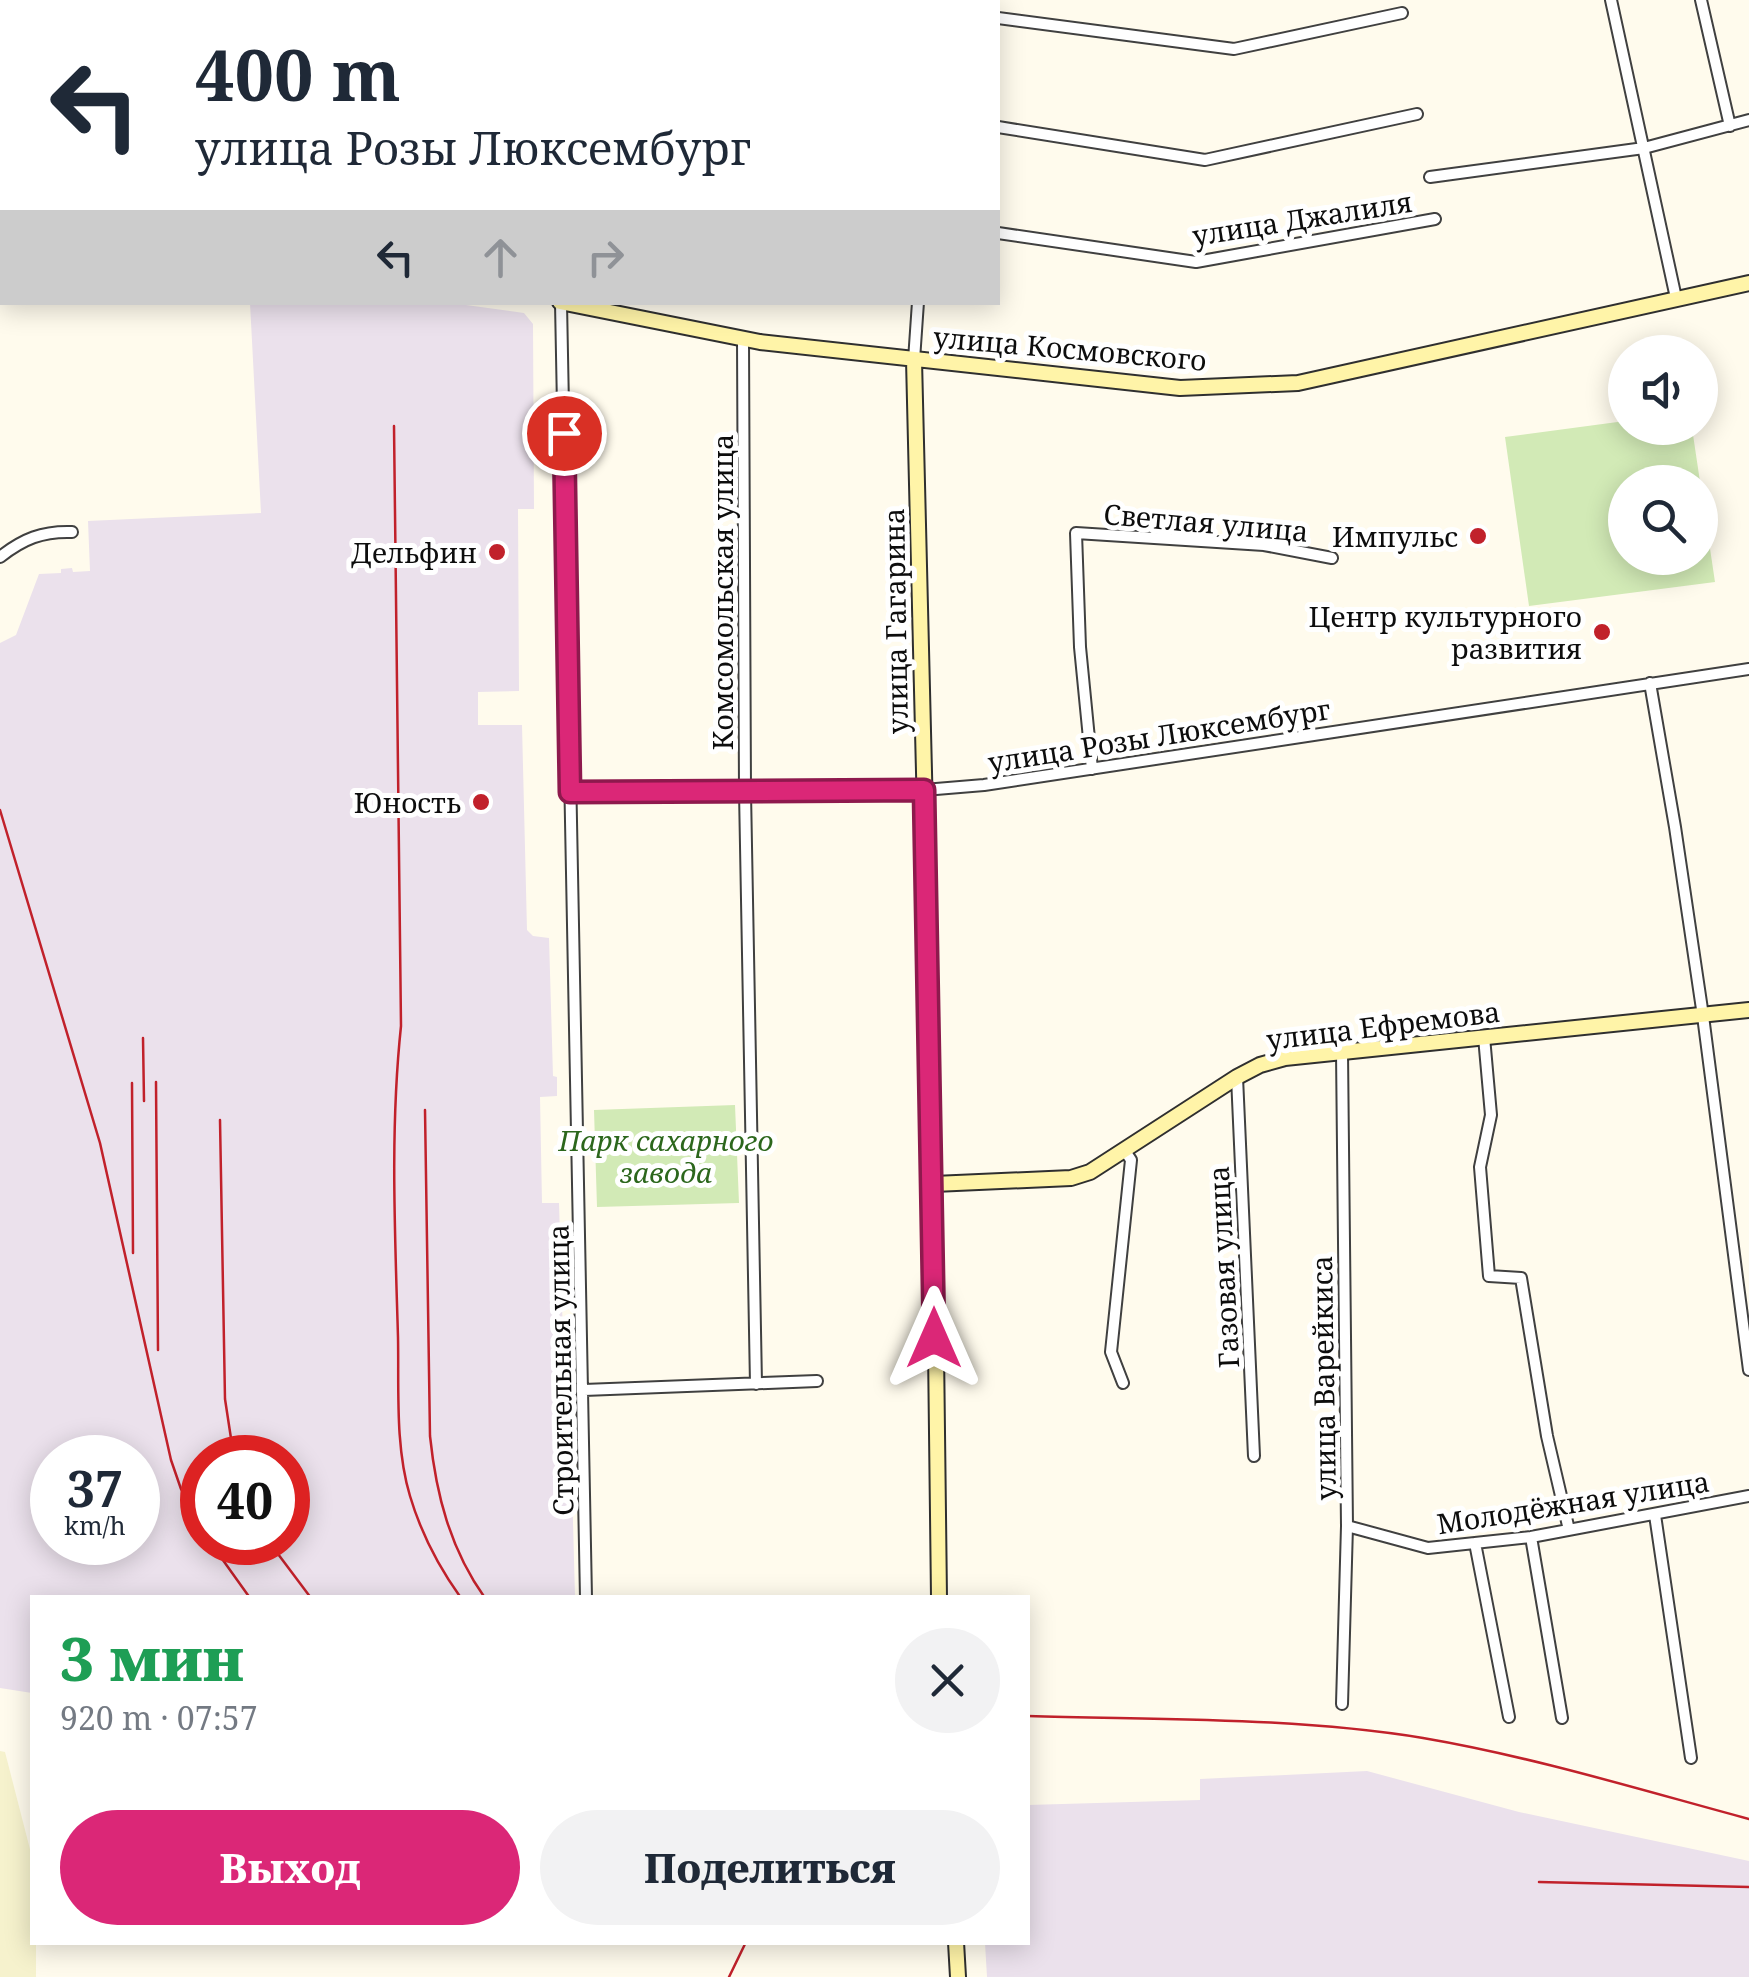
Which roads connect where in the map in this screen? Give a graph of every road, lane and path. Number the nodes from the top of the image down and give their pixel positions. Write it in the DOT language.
graph roads {
  1 [pos="1611,0"];
  2 [pos="1702,0"];
  3 [pos="1402,12"];
  4 [pos="1000,18"];
  5 [pos="1417,114"];
  6 [pos="1749,120"];
  7 [pos="1730,126"];
  8 [pos="1000,127"];
  9 [pos="1644,148"];
  10 [pos="1430,177"];
  11 [pos="1436,219"];
  12 [pos="1000,233"];
  13 [pos="1749,283"];
  14 [pos="1676,298"];
  15 [pos="560,305"];
  16 [pos="570,305"];
  17 [pos="918,305"];
  18 [pos="742,339"];
  19 [pos="914,360"];
  20 [pos="72,532"];
  21 [pos="0,557"];
  22 [pos="1332,558"];
  23 [pos="1749,669"];
  24 [pos="1650,683"];
  25 [pos="1092,769"];
  26 [pos="924,790"];
  27 [pos="570,792"];
  28 [pos="745,792"];
  29 [pos="1749,1010"];
  30 [pos="1703,1016"];
  31 [pos="1484,1037"];
  32 [pos="1342,1052"];
  33 [pos="1237,1076"];
  34 [pos="1125,1151"];
  35 [pos="934,1184"];
  36 [pos="1749,1370"];
  37 [pos="816,1381"];
  38 [pos="1122,1383"];
  39 [pos="756,1384"];
  40 [pos="584,1390"];
  41 [pos="1254,1456"];
  42 [pos="1749,1496"];
  43 [pos="1655,1515"];
  44 [pos="1347,1526"];
  45 [pos="1569,1530"];
  46 [pos="1532,1537"];
  47 [pos="1475,1542"];
  48 [pos="586,1595"];
  49 [pos="939,1595"];
  50 [pos="1342,1704"];
  51 [pos="1509,1717"];
  52 [pos="1562,1718"];
  53 [pos="1692,1758"];
  54 [pos="956,1945"];
  55 [pos="958,1977"];
  1 -- 9 [label="street"];
  2 -- 7 [label="street"];
  3 -- 4 [label="street"];
  5 -- 8 [label="street"];
  6 -- 7 [label="street"];
  7 -- 9 [label="street"];
  9 -- 10 [label="street"];
  9 -- 14 [label="street"];
  11 -- 12 [label="street, улица Джалиля"];
  13 -- 14 [label="street, улица Космовского"];
  14 -- 19 [label="street, улица Космовского"];
  15 -- 27 [label="street, Строительная улица"];
  16 -- 18 [label="street, улица Космовского"];
  17 -- 19 [label="street, улица Гагарина"];
  18 -- 19 [label="street, улица Космовского"];
  18 -- 28 [label="street, Комсомольская улица"];
  19 -- 26 [label="street, улица Гагарина"];
  20 -- 21 [label="street"];
  22 -- 25 [label="street, Светлая улица"];
  23 -- 24 [label="street, улица Розы Люксембург"];
  24 -- 25 [label="street, улица Розы Люксембург"];
  24 -- 30 [label="street"];
  25 -- 26 [label="street, улица Розы Люксембург"];
  26 -- 28 [label="street, улица Розы Люксембург"];
  26 -- 35 [label="street, улица Гагарина"];
  27 -- 28 [label="street, улица Розы Люксембург"];
  27 -- 40 [label="street, Строительная улица"];
  28 -- 39 [label="street, Комсомольская улица"];
  29 -- 30 [label="street, улица Ефремова"];
  30 -- 31 [label="street, улица Ефремова"];
  30 -- 36 [label="street"];
  31 -- 32 [label="street, улица Ефремова"];
  31 -- 45 [label="street"];
  32 -- 33 [label="street, улица Ефремова"];
  32 -- 44 [label="street, улица Варейкиса"];
  33 -- 34 [label="street, улица Ефремова"];
  33 -- 41 [label="street, Газовая улица"];
  34 -- 35 [label="street, улица Ефремова"];
  34 -- 38 [label="street"];
  35 -- 49 [label="street, улица Гагарина"];
  37 -- 39 [label="street"];
  39 -- 40 [label="street"];
  40 -- 48 [label="street, Строительная улица"];
  42 -- 43 [label="street, Молодёжная улица"];
  43 -- 45 [label="street, Молодёжная улица"];
  43 -- 53 [label="street"];
  44 -- 47 [label="street, Молодёжная улица"];
  44 -- 50 [label="street, улица Варейкиса"];
  45 -- 46 [label="street, Молодёжная улица"];
  46 -- 47 [label="street, Молодёжная улица"];
  46 -- 52 [label="street"];
  47 -- 51 [label="street"];
  54 -- 55 [label="street"];
}
